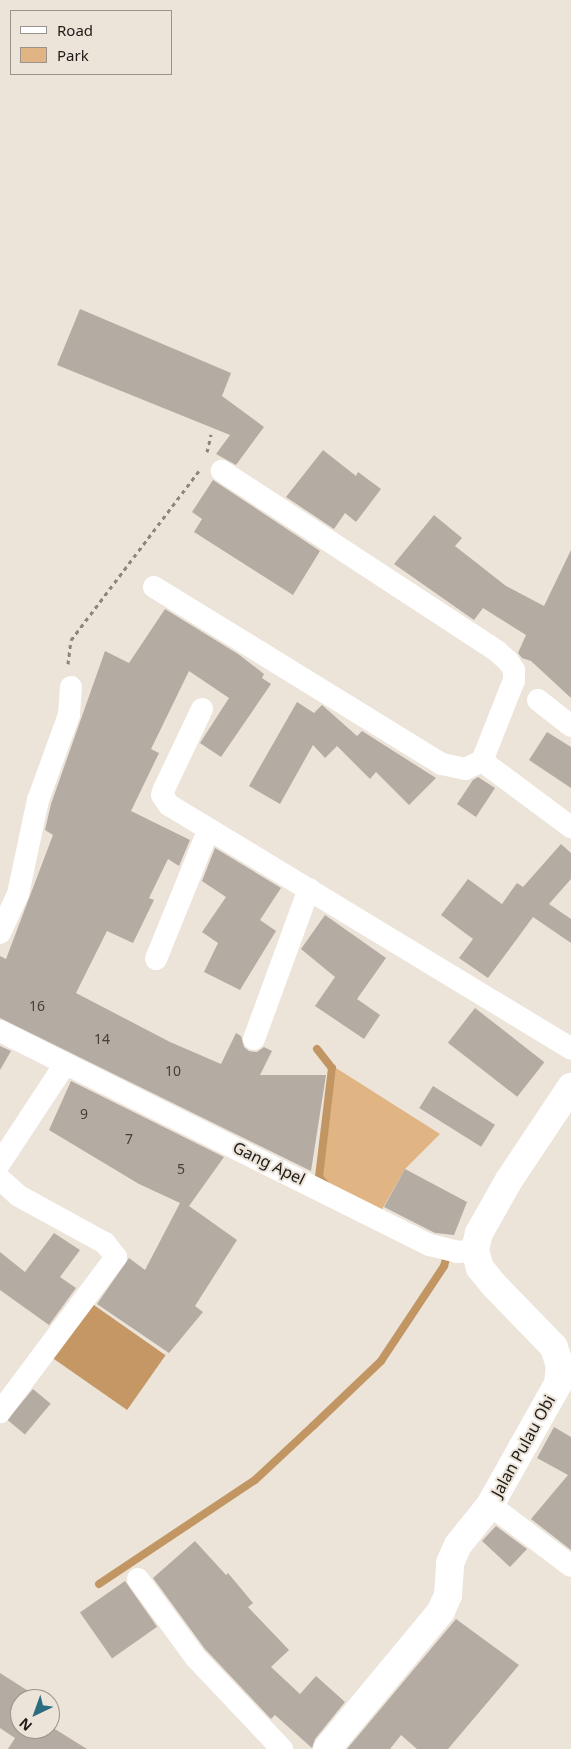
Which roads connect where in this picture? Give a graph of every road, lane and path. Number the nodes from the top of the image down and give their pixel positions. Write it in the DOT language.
graph roads {
  1 [pos="211,434"];
  2 [pos="210,467"];
  3 [pos="154,587"];
  4 [pos="71,687"];
  5 [pos="538,700"];
  6 [pos="202,709"];
  7 [pos="571,726"];
  8 [pos="482,761"];
  9 [pos="571,827"];
  10 [pos="208,831"];
  11 [pos="309,889"];
  12 [pos="0,933"];
  13 [pos="156,959"];
  14 [pos="0,1030"];
  15 [pos="254,1038"];
  16 [pos="571,1048"];
  17 [pos="65,1064"];
  18 [pos="571,1087"];
  19 [pos="0,1163"];
  20 [pos="0,1179"];
  21 [pos="458,1250"];
  22 [pos="3,1401"];
  23 [pos="490,1505"];
  24 [pos="571,1566"];
  25 [pos="138,1579"];
  26 [pos="282,1749"];
  27 [pos="328,1749"];
  1 -- 2 [label="path"];
  2 -- 4 [label="path"];
  2 -- 8 [label="street"];
  3 -- 8 [label="street"];
  4 -- 12 [label="street"];
  5 -- 7 [label="street"];
  6 -- 10 [label="street"];
  8 -- 9 [label="street"];
  10 -- 11 [label="street"];
  10 -- 13 [label="street"];
  11 -- 15 [label="street"];
  11 -- 16 [label="street"];
  14 -- 17 [label="street, Gang Apel"];
  17 -- 19 [label="street"];
  17 -- 21 [label="street, Gang Apel"];
  18 -- 21 [label="street"];
  20 -- 22 [label="street"];
  21 -- 23 [label="street, Jalan Pulau Obi"];
  23 -- 24 [label="street"];
  23 -- 27 [label="street, Jalan Pulau Obi"];
  25 -- 26 [label="street"];
}
